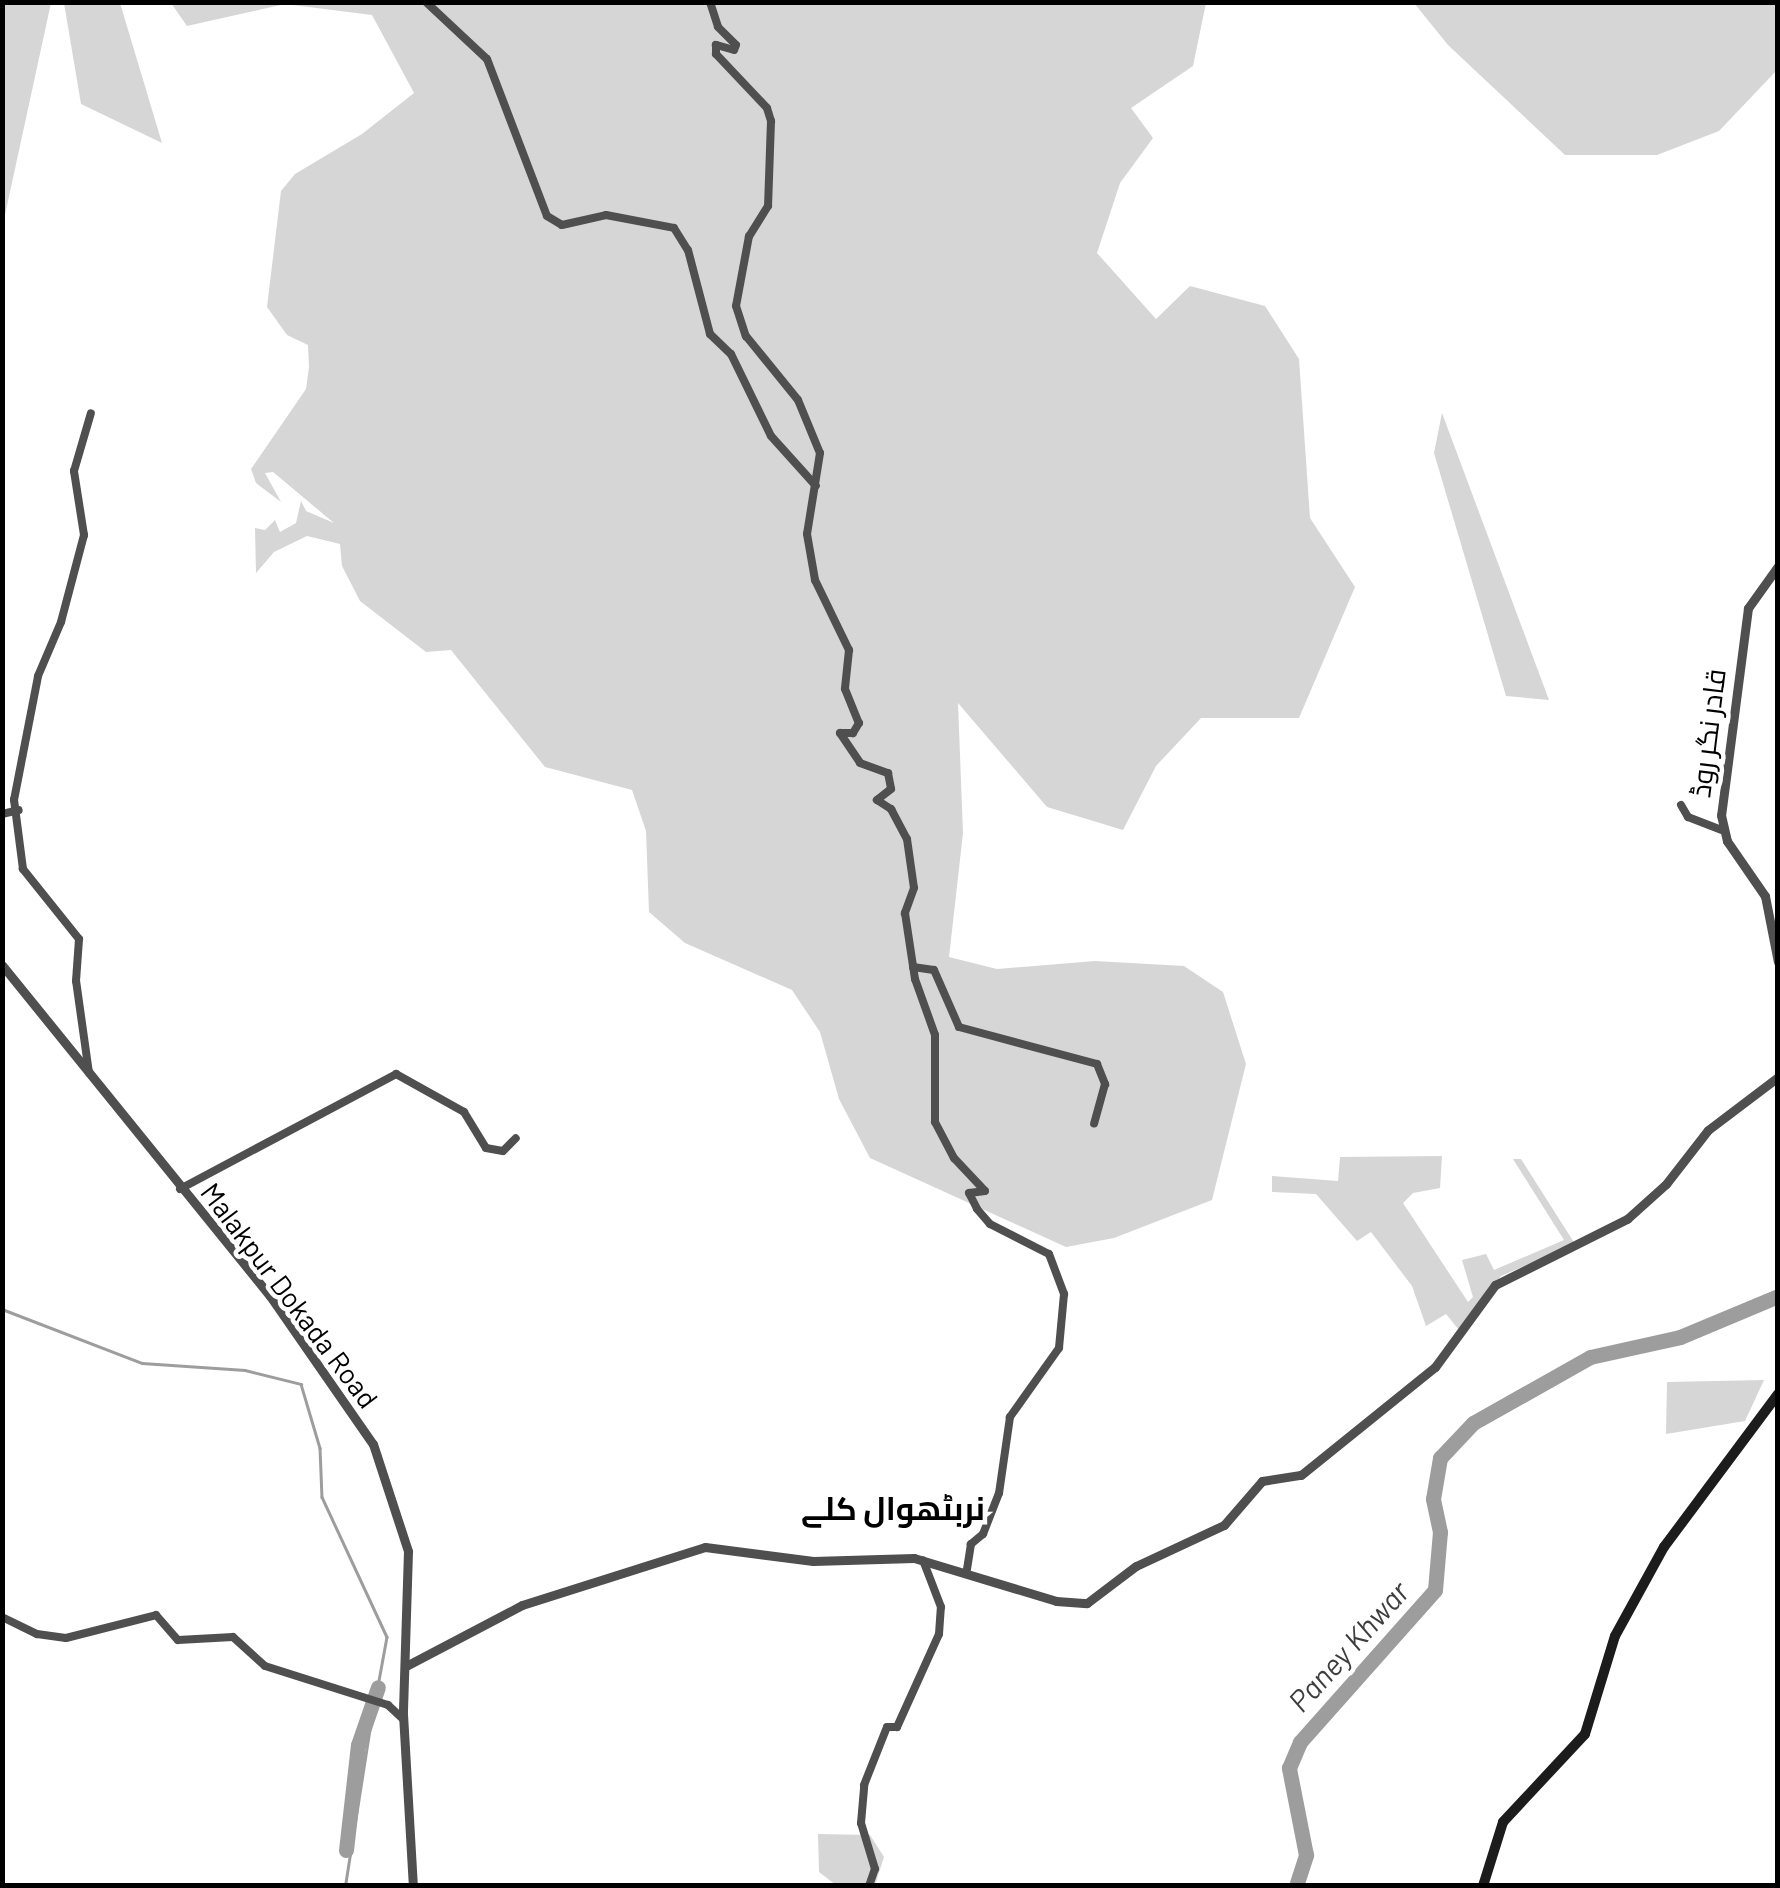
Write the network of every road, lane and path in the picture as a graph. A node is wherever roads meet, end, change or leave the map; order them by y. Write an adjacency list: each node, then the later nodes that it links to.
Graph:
1 (426, 2): 4 (street)
2 (710, 2): 4 (street)
3 (92, 413): 7 (street)
4 (816, 486): 12 (street)
5 (1778, 566): 9 (street, قادر نگر روڈ)
6 (1681, 805): 9 (street)
7 (19, 810): 8 (street); 13 (street)
8 (2, 814)
9 (1722, 830): 10 (street, قادر نگر روڈ)
10 (1778, 962)
11 (2, 965): 13 (street, Malakpur Dokada Road)
12 (913, 967): 15 (street); 20 (street)
13 (88, 1077): 17 (street, Malakpur Dokada Road)
14 (1778, 1077): 20 (street)
15 (1094, 1124)
16 (516, 1138): 17 (street)
17 (180, 1189): 22 (street, Malakpur Dokada Road)
18 (1778, 1394): 28 (main road)
19 (923, 1560): 20 (street); 22 (street); 27 (street)
20 (967, 1570)
21 (2, 1617): 24 (street)
22 (406, 1666): 23 (street, Malakpur Dokada Road)
23 (404, 1690): 24 (street); 25 (street, Malakpur Dokada Road)
24 (388, 1705): 25 (street)
25 (403, 1719): 26 (street, Malakpur Dokada Road)
26 (413, 1886)
27 (870, 1886)
28 (1482, 1886)

